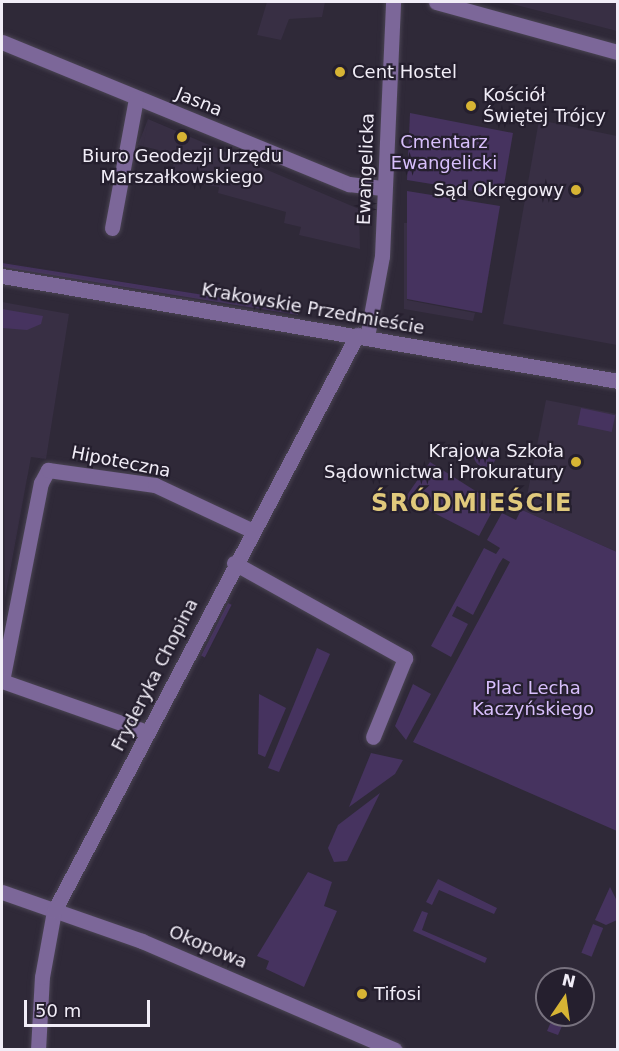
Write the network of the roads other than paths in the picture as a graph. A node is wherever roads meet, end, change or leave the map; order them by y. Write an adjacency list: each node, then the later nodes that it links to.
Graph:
1 (393, 2): 6 (street, Ewangelicka)
2 (436, 2): 4 (street)
3 (2, 42): 5 (street, Jasna)
4 (618, 52)
5 (136, 98): 6 (street, Jasna); 7 (street)
6 (384, 188): 9 (street, Ewangelicka)
7 (112, 228)
8 (2, 276): 9 (street, Krakowskie Przedmieście)
9 (362, 336): 10 (street, Krakowskie Przedmieście); 11 (street, Fryderyka Chopina)
10 (618, 381)
11 (251, 530): 12 (street, Fryderyka Chopina); 13 (street, Hipoteczna)
12 (234, 563): 14 (street, Fryderyka Chopina); 15 (street)
13 (2, 681): 14 (street)
14 (147, 732): 17 (street, Fryderyka Chopina)
15 (373, 737)
16 (2, 892): 17 (street, Okopowa)
17 (54, 911): 18 (street, Fryderyka Chopina); 19 (street, Okopowa)
18 (38, 1050)
19 (395, 1050)

